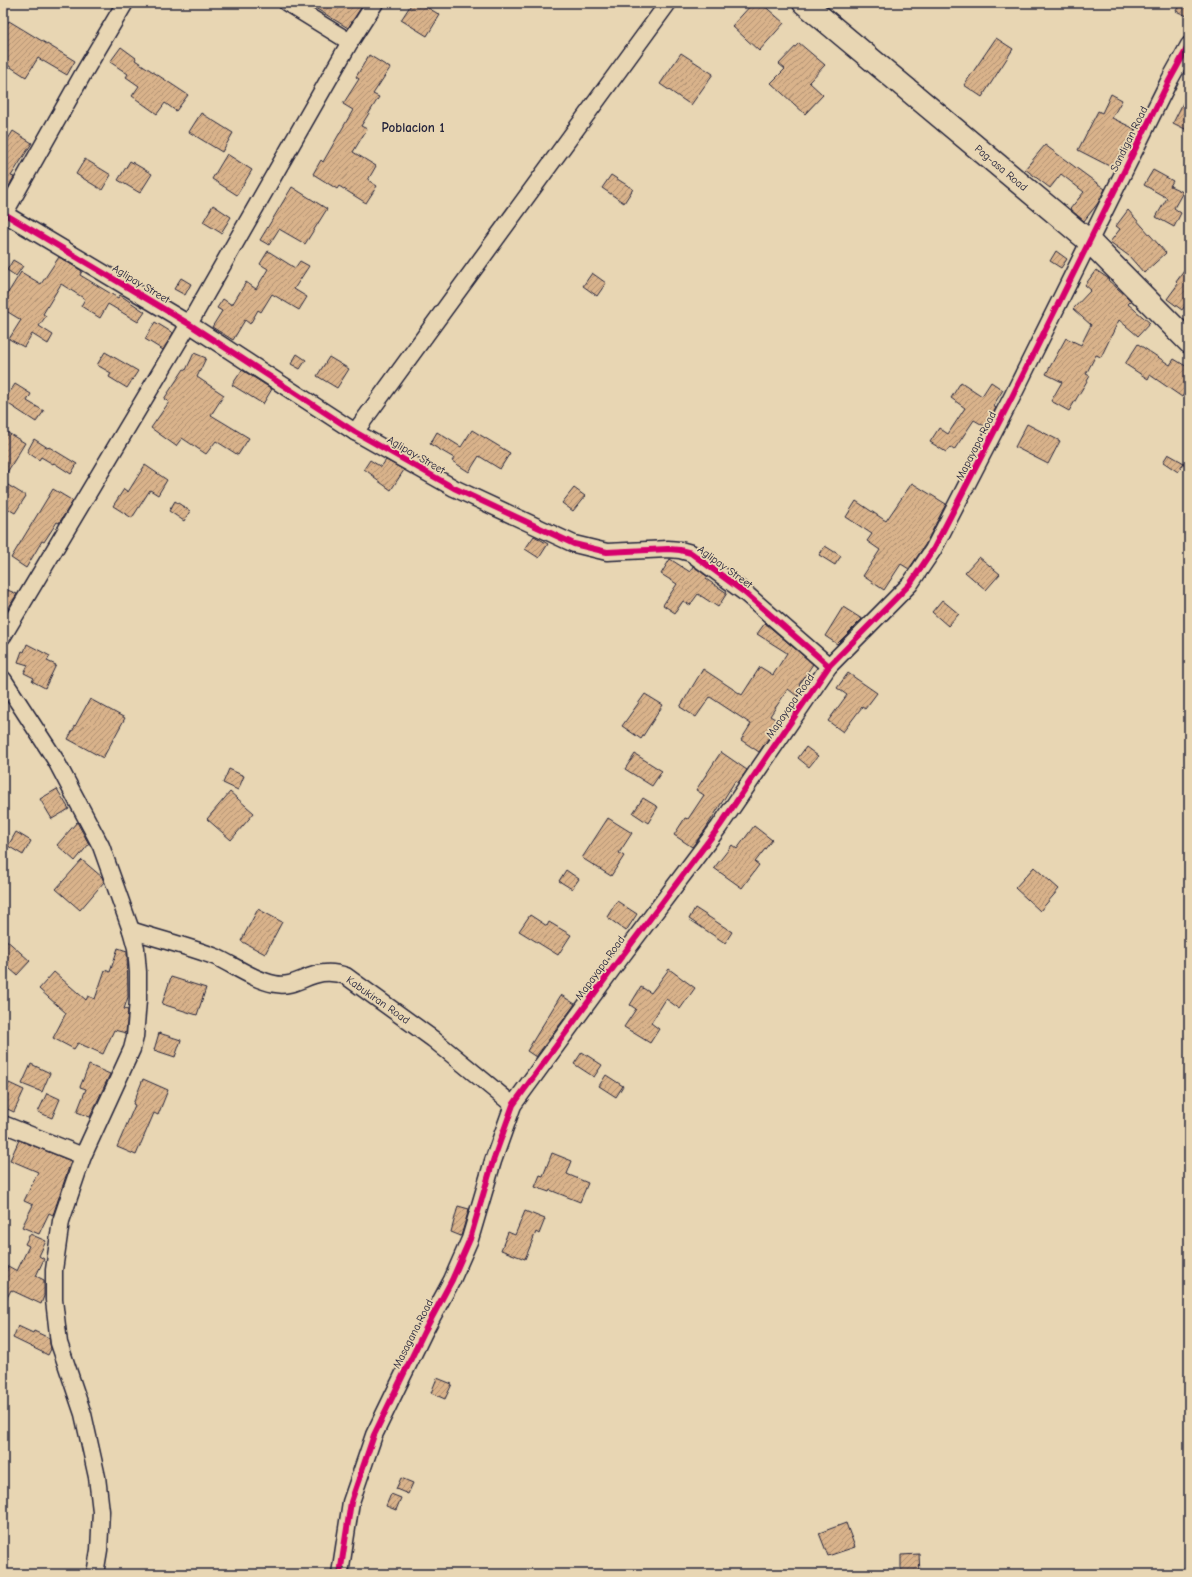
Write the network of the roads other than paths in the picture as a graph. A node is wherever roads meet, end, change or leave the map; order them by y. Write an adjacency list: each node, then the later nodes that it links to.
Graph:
1 (125, 3): 8 (street)
2 (286, 3): 6 (street)
3 (375, 3): 6 (street)
4 (668, 3): 12 (street)
5 (804, 3): 9 (main road, Pag-asa Road)
6 (350, 42): 10 (street)
7 (1189, 45): 9 (street, Sandigan Road)
8 (3, 214): 10 (street, Aglipay Street)
9 (1090, 242): 11 (main road, Pag-asa Road); 14 (street, Mapayapa Road)
10 (189, 324): 12 (street, Aglipay Street); 13 (street)
11 (1189, 342)
12 (355, 432): 14 (street, Aglipay Street)
13 (3, 636)
14 (829, 666): 17 (street, Mapayapa Road)
15 (3, 679): 16 (street)
16 (131, 930): 17 (street, Kabukiran Road); 19 (street)
17 (513, 1105): 21 (street, Masagana Road)
18 (3, 1124): 19 (street)
19 (83, 1156): 20 (street)
20 (95, 1574)
21 (340, 1574)

